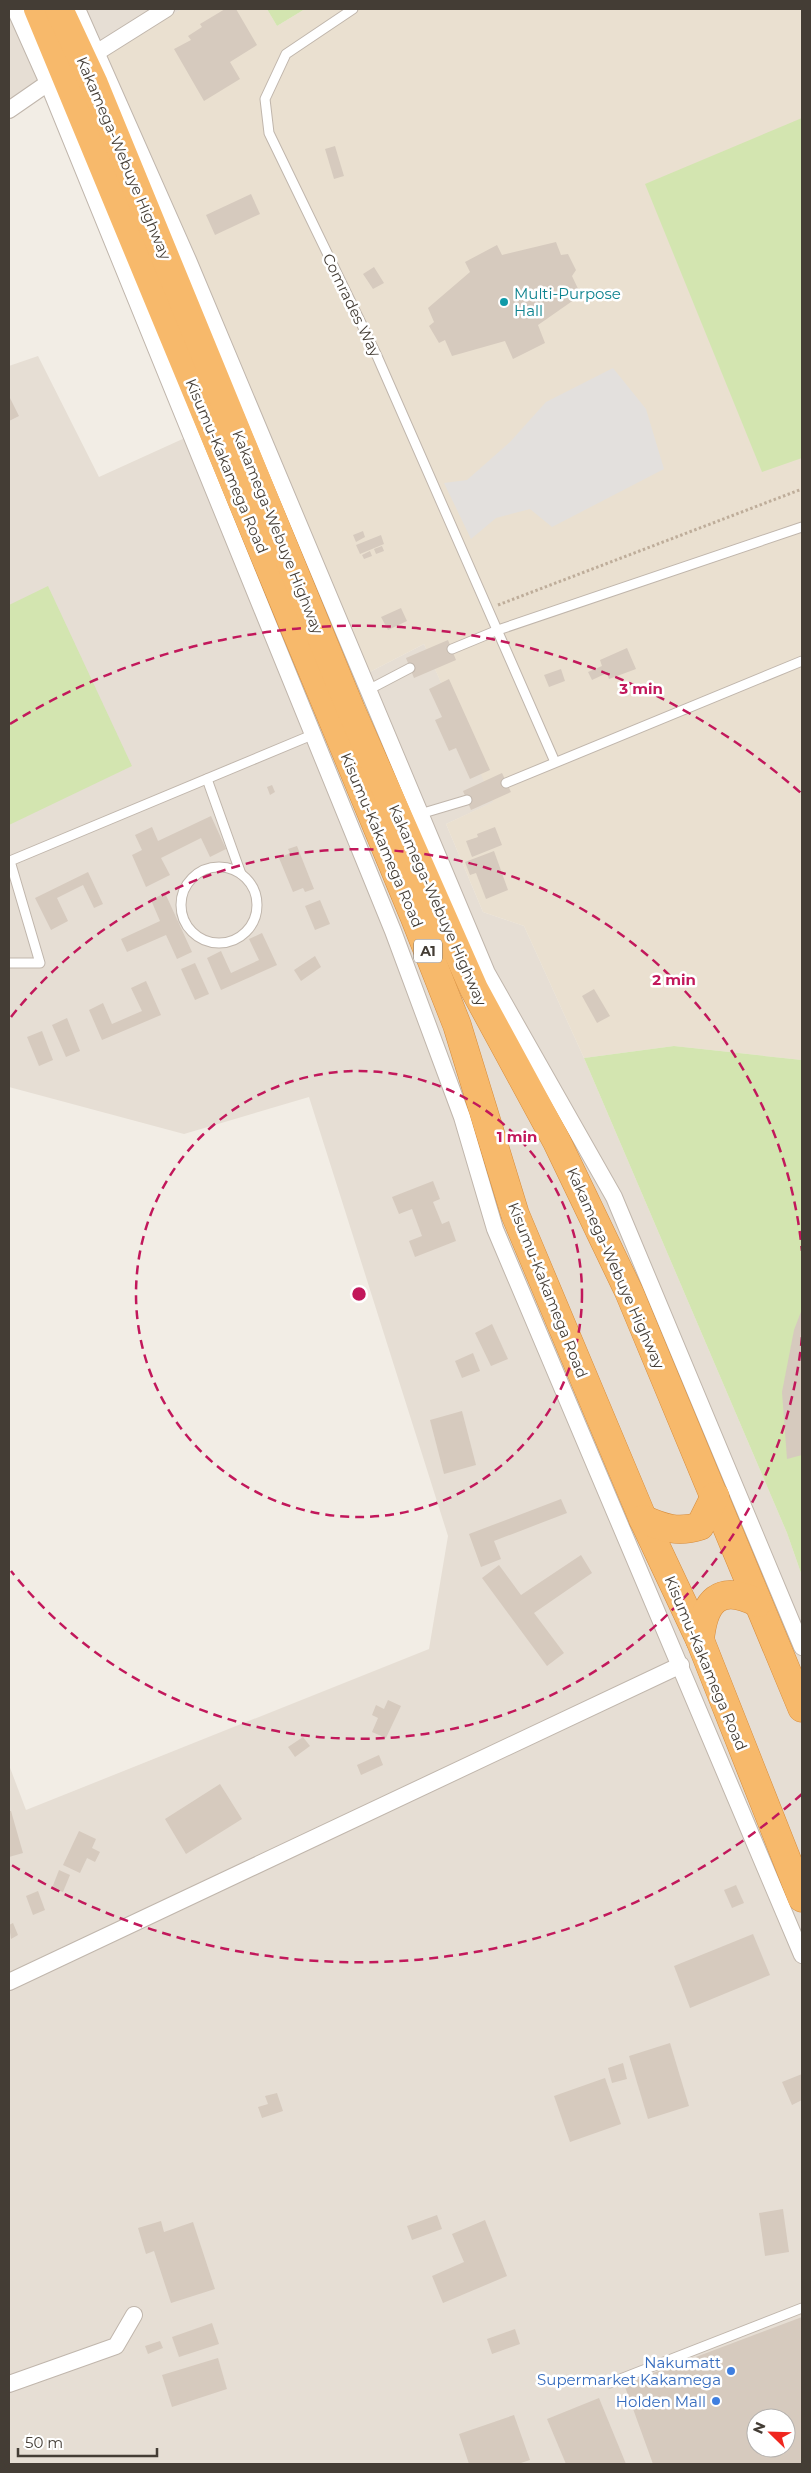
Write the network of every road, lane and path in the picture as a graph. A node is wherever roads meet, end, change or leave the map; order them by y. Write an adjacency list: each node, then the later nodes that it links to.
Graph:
1 (15, 9): 8 (street)
2 (38, 9): 27 (highway, Kisumu-Kakamega Road / A1)
3 (60, 9): 28 (highway, Kakamega-Webuye Highway / A1)
4 (77, 9): 7 (street)
5 (166, 9): 7 (street)
6 (353, 9): 12 (lane, Comrades Way)
7 (96, 53): 17 (street)
8 (48, 83): 9 (street); 18 (street)
9 (9, 110)
10 (802, 489): 12 (path)
11 (802, 527): 13 (lane)
12 (488, 609): 13 (lane, Comrades Way)
13 (498, 630): 14 (lane); 19 (lane, Comrades Way)
14 (452, 649)
15 (802, 661): 19 (lane)
16 (410, 668): 17 (lane)
17 (368, 690): 23 (street)
18 (312, 736): 20 (lane); 29 (street)
19 (555, 762): 21 (lane)
20 (206, 779): 24 (lane); 25 (lane)
21 (506, 782)
22 (467, 800): 23 (lane)
23 (420, 814): 26 (street)
24 (241, 874): 24 (lane)
25 (9, 963)
26 (581, 1139): 28 (street); 34 (street)
27 (502, 1172): 29 (street); 31 (highway, Kisumu-Kakamega Road / A1)
28 (577, 1181): 30 (highway, Kakamega-Webuye Highway / A1)
29 (490, 1213): 35 (street)
30 (715, 1496): 31 (highway); 32 (highway, Kakamega-Webuye Highway / A1)
31 (643, 1519): 33 (highway, Kisumu-Kakamega Road / A1)
32 (758, 1603): 33 (highway); 36 (highway, Kakamega-Webuye Highway / A1)
33 (700, 1640): 37 (highway, Kisumu-Kakamega Road / A1)
34 (802, 1648)
35 (681, 1665): 38 (street); 39 (street)
36 (802, 1708)
37 (802, 1898)
38 (802, 1955)
39 (9, 1982)
40 (802, 2308): 42 (lane)
41 (134, 2315): 43 (street)
42 (610, 2383)
43 (9, 2384)

